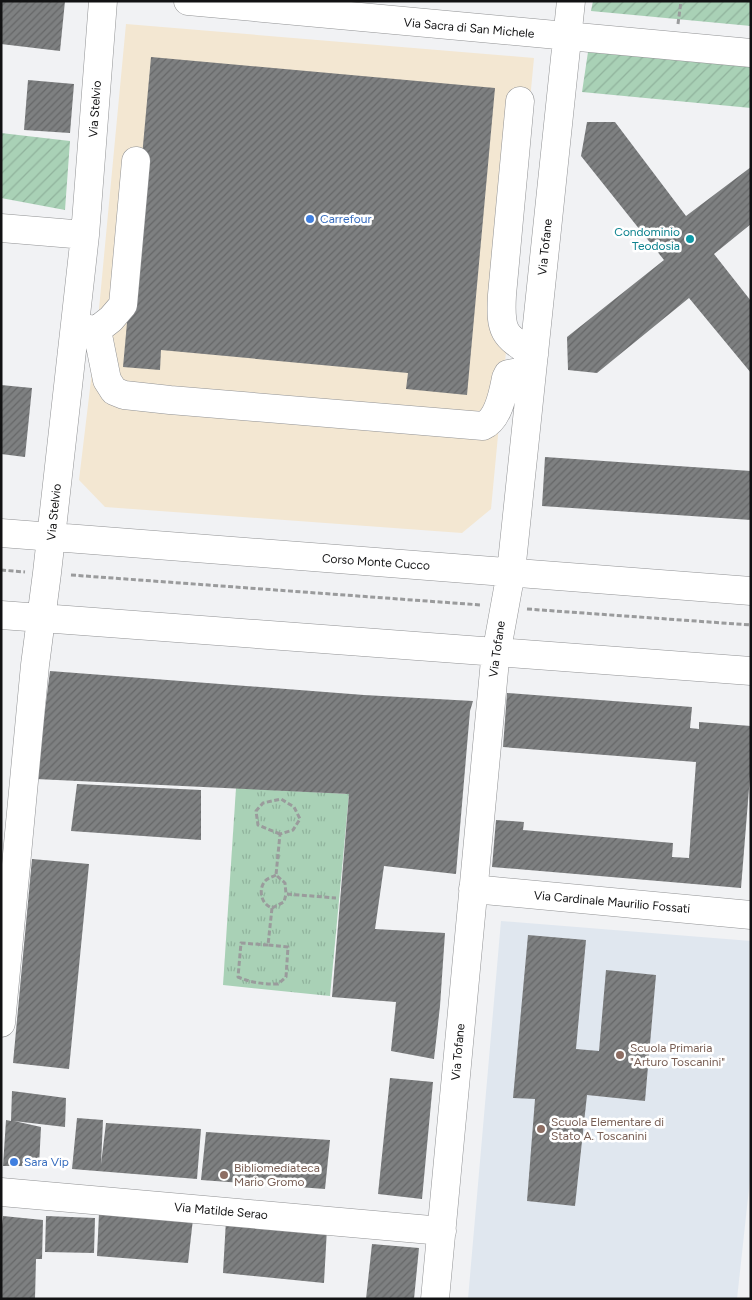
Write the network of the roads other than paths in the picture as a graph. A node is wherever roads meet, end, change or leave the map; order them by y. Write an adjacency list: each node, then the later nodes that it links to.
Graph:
1 (103, 1): 9 (street, Via Stelvio)
2 (188, 1): 4 (street, Via Sacra di San Michele)
3 (570, 1): 4 (street, Via Tofane)
4 (567, 37): 5 (street, Via Sacra di San Michele); 11 (street, Via Tofane)
5 (751, 53)
6 (520, 101): 11 (street)
7 (136, 161): 10 (street)
8 (1, 228): 9 (street)
9 (85, 235): 10 (street, Via Stelvio)
10 (86, 329): 11 (street); 13 (street, Via Stelvio)
11 (533, 362): 14 (street, Via Tofane)
12 (1, 533): 13 (street, Corso Monte Cucco)
13 (51, 536): 14 (street, Corso Monte Cucco); 17 (street, Via Stelvio)
14 (511, 572): 15 (street, Corso Monte Cucco); 18 (street, Via Tofane)
15 (751, 591)
16 (1, 615): 17 (street)
17 (40, 618): 18 (street); 22 (street, Via Stelvio)
18 (496, 652): 19 (street); 20 (street, Via Tofane)
19 (751, 671)
20 (473, 889): 21 (street, Via Cardinale Maurilio Fossati); 24 (street, Via Tofane)
21 (751, 915)
22 (1, 1023)
23 (1, 1192): 24 (street, Via Matilde Serao)
24 (442, 1231): 25 (street, Via Tofane)
25 (435, 1299)

